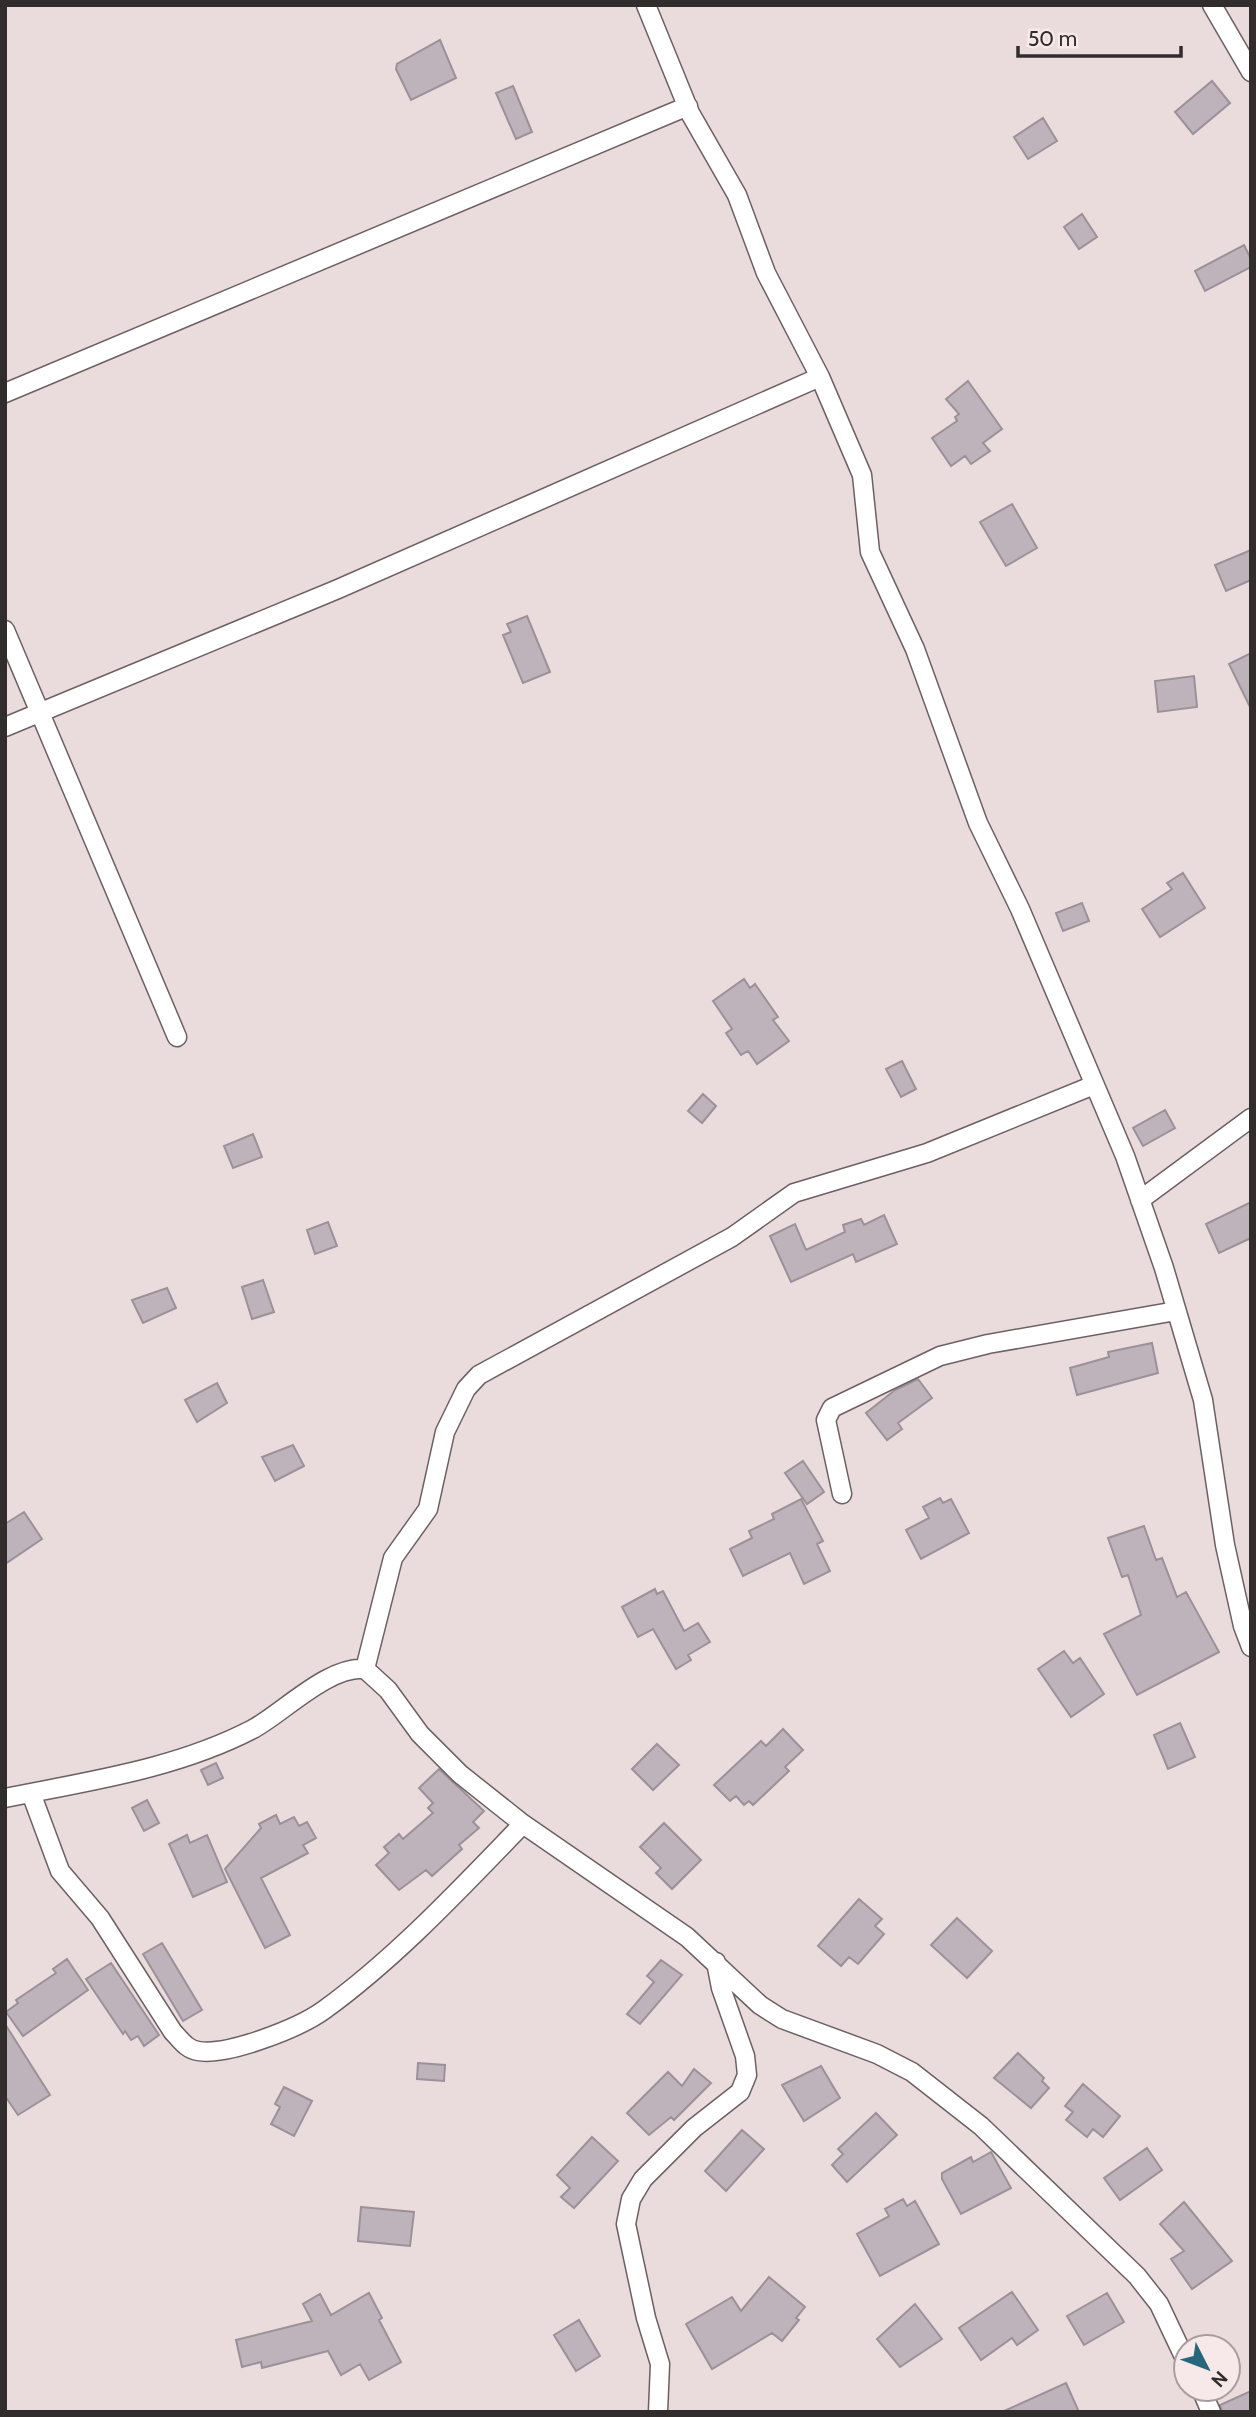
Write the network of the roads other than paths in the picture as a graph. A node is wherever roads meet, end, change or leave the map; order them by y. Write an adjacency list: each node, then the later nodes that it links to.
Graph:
1 (646, 5): 4 (street)
2 (1212, 5): 3 (street)
3 (1251, 72)
4 (688, 106): 5 (street); 6 (street)
5 (820, 377): 8 (street); 11 (street)
6 (5, 393)
7 (5, 630): 8 (street)
8 (42, 711): 9 (street); 10 (street)
9 (5, 727)
10 (177, 1037)
11 (1094, 1085): 13 (street); 17 (street)
12 (1251, 1118): 13 (street)
13 (1140, 1200): 14 (street)
14 (1176, 1311): 15 (street); 16 (street)
15 (842, 1494)
16 (1251, 1647)
17 (365, 1669): 18 (street); 20 (street)
18 (31, 1793): 19 (street); 20 (street)
19 (5, 1798)
20 (523, 1824): 21 (street)
21 (716, 1962): 22 (street); 23 (street)
22 (1173, 2333)
23 (658, 2412)

